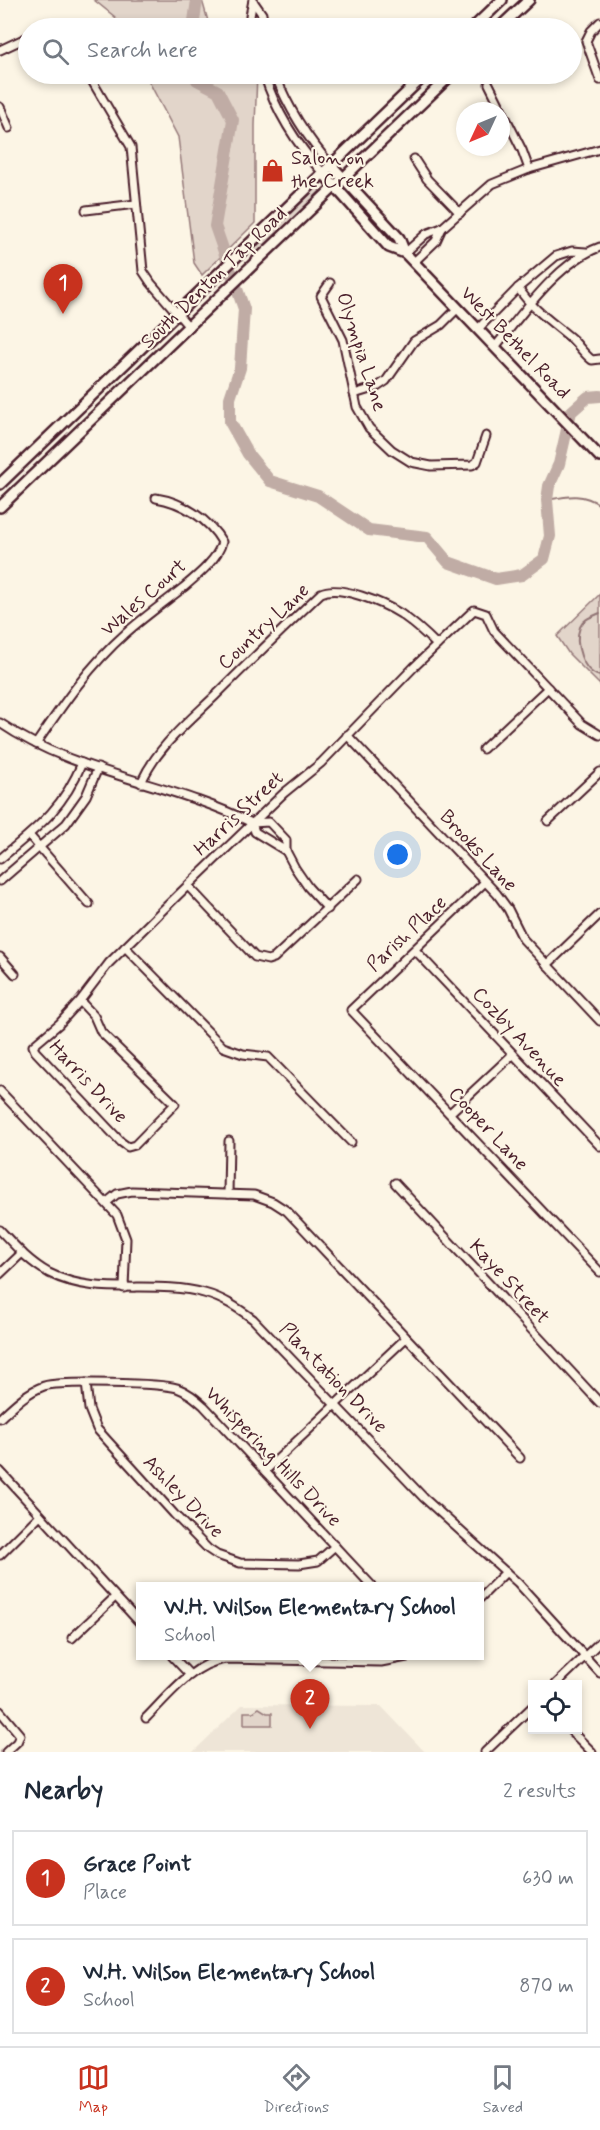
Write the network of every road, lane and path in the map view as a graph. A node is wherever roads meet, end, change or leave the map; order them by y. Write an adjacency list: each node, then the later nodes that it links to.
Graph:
1 (253, 0): 4 (street); 5 (street)
2 (502, 0): 6 (main road)
3 (529, 0): 7 (main road)
4 (250, 18)
5 (263, 18)
6 (483, 18)
7 (510, 18)
8 (600, 22): 11 (street)
9 (18, 42): 10 (street)
10 (0, 50)
11 (600, 80)
12 (94, 84): 27 (street)
13 (267, 84): 24 (street)
14 (280, 84): 22 (street)
15 (416, 84): 22 (main road, South Denton Tap Road)
16 (442, 84): 25 (main road, South Denton Tap Road)
17 (489, 84): 23 (street)
18 (0, 107): 19 (street)
19 (9, 128)
20 (600, 149): 23 (street)
21 (414, 159): 29 (street)
22 (331, 165): 24 (main road, South Denton Tap Road); 25 (main road, West Bethel Road)
23 (529, 169): 29 (street)
24 (323, 173): 26 (main road, West Bethel Road); 39 (main road, South Denton Tap Road)
25 (344, 179): 26 (main road, South Denton Tap Road); 33 (main road, West Bethel Road)
26 (335, 187): 33 (main road, West Bethel Road); 40 (main road, South Denton Tap Road)
27 (136, 204): 28 (street); 39 (street)
28 (86, 210)
29 (460, 213): 30 (street)
30 (442, 228): 33 (street); 34 (street)
31 (600, 247): 32 (street)
32 (586, 252): 36 (street); 37 (street)
33 (405, 253): 34 (main road, West Bethel Road)
34 (414, 262): 38 (main road, West Bethel Road)
35 (330, 283): 44 (street, Olympia Lane)
36 (518, 288): 37 (street); 41 (street)
37 (530, 305): 42 (street); 43 (street)
38 (458, 308): 41 (main road, West Bethel Road); 44 (street)
39 (177, 315): 40 (street); 45 (main road, South Denton Tap Road)
40 (189, 327): 46 (main road, South Denton Tap Road)
41 (478, 329): 42 (main road, West Bethel Road)
42 (495, 347): 48 (main road, West Bethel Road)
43 (600, 359)
44 (354, 394): 47 (street, Olympia Lane)
45 (70, 418): 46 (main road); 49 (main road, South Denton Tap Road)
46 (81, 429): 50 (main road, South Denton Tap Road)
47 (486, 436)
48 (600, 457)
49 (4, 481): 50 (main road)
50 (18, 489): 52 (main road, South Denton Tap Road)
51 (156, 498): 58 (street, Wales Court)
52 (0, 507)
53 (437, 645): 54 (street, Harris Street); 56 (street, Harris Street); 63 (street, Country Lane)
54 (548, 688): 57 (street); 59 (street)
55 (0, 723): 58 (street)
56 (347, 735): 65 (street, Harris Street); 72 (street, Brooks Lane)
57 (600, 735)
58 (36, 744): 60 (street)
59 (483, 749)
60 (82, 763): 61 (street); 66 (street)
61 (98, 768): 63 (street); 67 (street)
62 (600, 772): 64 (street)
63 (141, 783): 65 (street)
64 (548, 821)
65 (252, 823): 68 (street); 68 (street); 73 (street, Harris Street)
66 (29, 835): 67 (street); 69 (street)
67 (39, 847): 71 (street); 74 (street)
68 (286, 851): 75 (street)
69 (0, 859)
70 (358, 879): 75 (street)
71 (0, 880)
72 (485, 882): 78 (street, Parish Place); 80 (street, Brooks Lane)
73 (188, 886): 75 (street); 77 (street, Harris Street)
74 (89, 904)
75 (328, 909)
76 (600, 914): 80 (street)
77 (125, 947): 82 (street, Harris Street); 90 (street)
78 (414, 950): 83 (street, Parish Place); 86 (street, Cozby Avenue)
79 (0, 957): 81 (street)
80 (547, 965): 84 (street, Brooks Lane)
81 (15, 974)
82 (80, 1001): 85 (street, Harris Street); 85 (street, Harris Drive)
83 (351, 1010): 88 (street, Cooper Lane)
84 (600, 1021)
85 (33, 1046)
86 (513, 1054): 88 (street); 91 (street, Cozby Avenue)
87 (0, 1090): 94 (street)
88 (450, 1113): 97 (street, Cooper Lane)
89 (229, 1141): 93 (street)
90 (351, 1142)
91 (600, 1146)
92 (395, 1183): 102 (street, Kaye Street)
93 (228, 1194): 94 (street); 100 (street)
94 (107, 1202): 99 (street)
95 (0, 1230): 96 (street, Plantation Drive)
96 (22, 1253): 98 (street); 99 (street, Plantation Drive)
97 (600, 1272)
98 (0, 1274)
99 (124, 1288): 103 (street, Plantation Drive)
100 (406, 1338): 103 (street); 105 (street)
101 (86, 1383): 104 (street, Whispering Hills Drive); 107 (street, Whispering Hills Drive); 109 (street, Ashley Drive)
102 (600, 1403)
103 (335, 1404): 107 (street); 111 (street, Plantation Drive)
104 (0, 1418)
105 (520, 1458)
106 (0, 1471): 108 (street)
107 (265, 1471): 109 (street, Whispering Hills Drive)
108 (40, 1515): 110 (street); 114 (street)
109 (335, 1546): 112 (street, Whispering Hills Drive)
110 (0, 1555)
111 (506, 1572): 113 (street); 118 (street, Plantation Drive)
112 (367, 1582)
113 (484, 1595)
114 (115, 1597): 115 (street); 116 (street)
115 (136, 1618)
116 (72, 1638)
117 (600, 1642): 118 (street)
118 (585, 1657): 123 (street, Plantation Drive); 125 (street)
119 (176, 1660): 124 (street)
120 (222, 1660): 124 (street)
121 (277, 1660): 122 (street)
122 (391, 1660)
123 (600, 1673)
124 (190, 1675): 128 (street)
125 (560, 1680)
126 (0, 1711): 130 (street)
127 (528, 1711): 131 (street)
128 (147, 1718)
129 (574, 1734): 132 (street)
130 (6, 1752)
131 (485, 1752)
132 (592, 1752)

